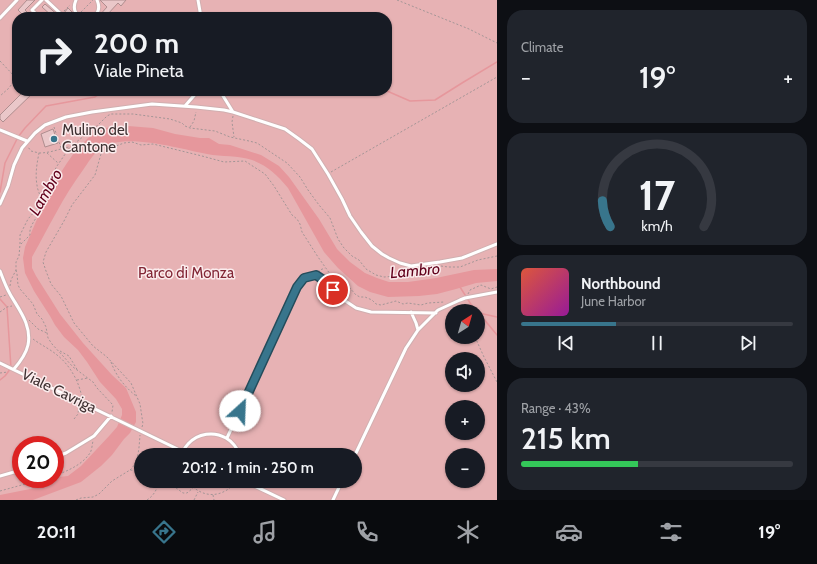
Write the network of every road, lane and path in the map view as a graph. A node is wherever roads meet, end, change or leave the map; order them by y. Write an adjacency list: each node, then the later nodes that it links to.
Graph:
1 (17, 0): 17 (lane)
2 (42, 0): 10 (lane)
3 (46, 0): 11 (lane)
4 (76, 0): 13 (lane)
5 (93, 0): 14 (path)
6 (96, 0): 15 (lane)
7 (198, 0): 16 (lane)
8 (397, 0): 18 (path)
9 (71, 5): 12 (path)
10 (34, 12)
11 (58, 12)
12 (62, 12)
13 (76, 12)
14 (82, 12)
15 (97, 12)
16 (200, 12)
17 (0, 18)
18 (497, 43)
19 (0, 61): 20 (path)
20 (12, 74)
21 (497, 77): 40 (path)
22 (12, 84): 23 (path)
23 (0, 96)
24 (194, 96): 26 (lane)
25 (223, 96): 28 (lane)
26 (186, 106): 27 (lane); 29 (lane)
27 (196, 107): 28 (lane); 30 (path)
28 (233, 112): 32 (path); 40 (lane)
29 (53, 122): 33 (lane); 35 (path)
30 (190, 128): 32 (path); 34 (path)
31 (0, 130): 33 (lane)
32 (234, 138): 45 (path)
33 (28, 141): 42 (lane)
34 (70, 147): 35 (path); 39 (path)
35 (61, 148): 38 (path)
36 (29, 149): 37 (path)
37 (39, 153): 38 (path); 41 (path)
38 (47, 153): 39 (path)
39 (58, 164): 41 (path)
40 (328, 174): 44 (lane)
41 (40, 197): 43 (path); 43 (path)
42 (0, 204)
43 (20, 244): 47 (path)
44 (497, 244)
45 (497, 256)
46 (326, 268): 49 (path); 56 (path); 68 (path)
47 (16, 270): 53 (path); 64 (path)
48 (0, 271): 53 (lane)
49 (316, 275): 60 (lane); 81 (lane)
50 (497, 287): 51 (path)
51 (470, 290)
52 (497, 292): 55 (lane)
53 (10, 293): 54 (path); 58 (lane)
54 (0, 297)
55 (460, 300): 57 (path); 61 (lane)
56 (448, 302)
57 (462, 304)
58 (16, 305): 59 (path); 65 (lane)
59 (0, 312)
60 (411, 312): 61 (lane); 63 (lane)
61 (436, 312): 63 (lane)
62 (29, 319): 64 (path)
63 (418, 330): 85 (lane)
64 (47, 333): 67 (path)
65 (29, 336): 70 (lane); 73 (path)
66 (478, 344): 74 (path)
67 (58, 349): 71 (path); 71 (path)
68 (111, 361): 75 (path); 75 (path)
69 (0, 363): 70 (lane, Viale Cavriga)
70 (14, 370): 76 (lane, Viale Cavriga)
71 (79, 372): 72 (path)
72 (88, 378): 73 (path); 77 (path)
73 (77, 380): 76 (path)
74 (497, 382)
75 (137, 396): 79 (path)
76 (81, 402): 77 (lane, Viale Cavriga); 78 (path)
77 (111, 416): 79 (lane, Viale Cavriga); 80 (lane)
78 (74, 419)
79 (140, 431): 82 (lane); 87 (path)
80 (94, 436): 86 (lane); 90 (path)
81 (227, 438): 83 (lane); 84 (lane)
82 (175, 448)
83 (186, 448)
84 (237, 448)
85 (358, 448)
86 (64, 453)
87 (130, 470): 88 (path); 102 (path)
88 (134, 470)
89 (12, 473): 91 (lane)
90 (64, 473)
91 (0, 476)
92 (12, 487): 99 (path)
93 (157, 488): 103 (path)
94 (176, 488): 95 (path)
95 (193, 488): 100 (path)
96 (230, 488): 101 (path)
97 (259, 488): 106 (lane)
98 (339, 488): 107 (lane)
99 (0, 490)
100 (198, 491): 101 (path); 104 (path)
101 (213, 495): 105 (path)
102 (76, 500)
103 (148, 500)
104 (194, 500)
105 (214, 500)
106 (284, 500)
107 (333, 500)

